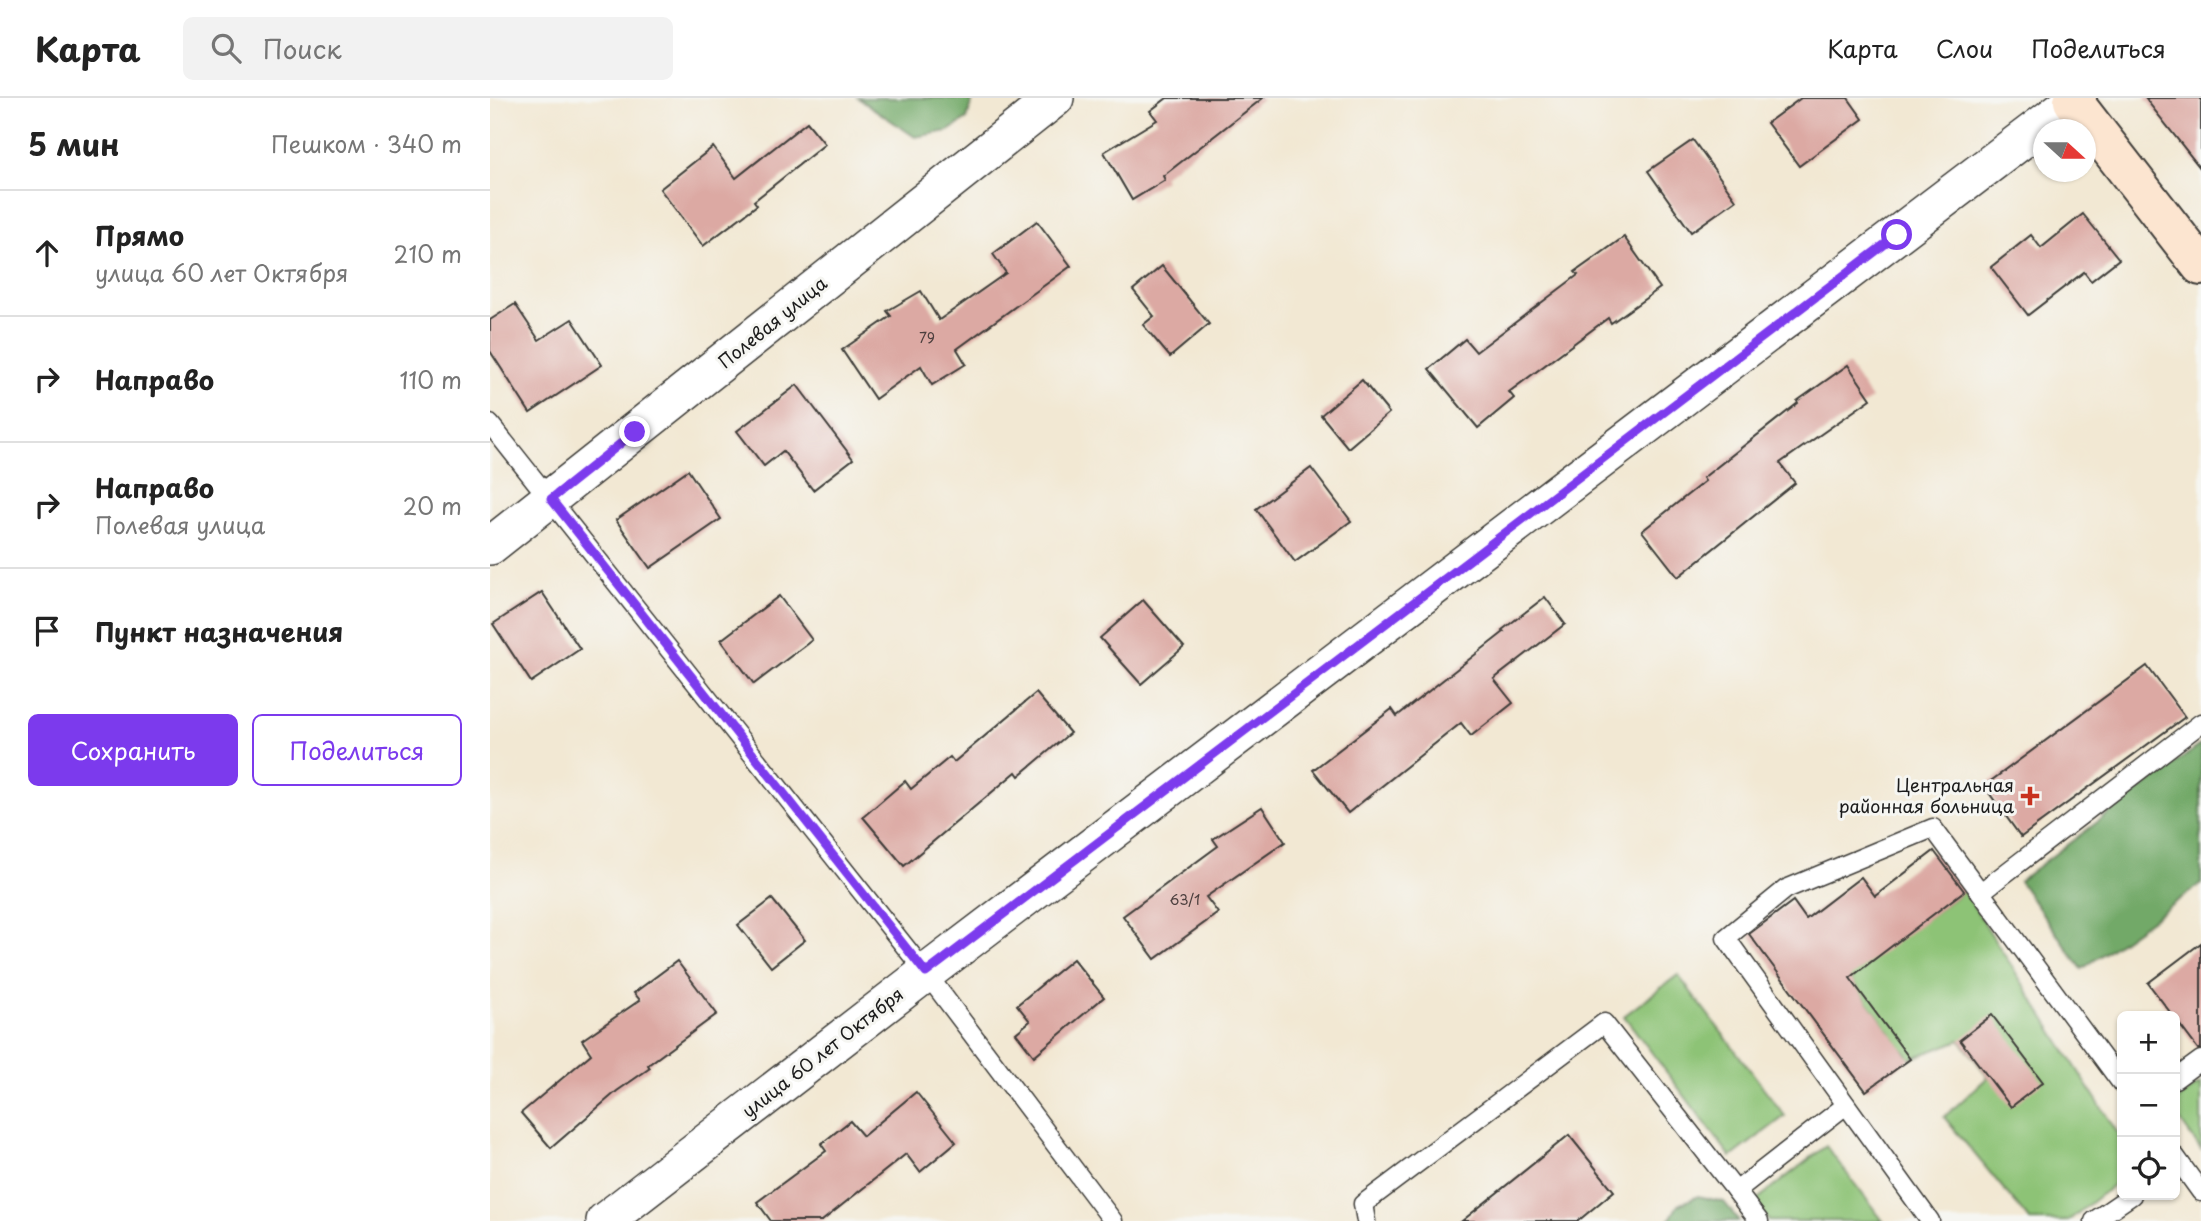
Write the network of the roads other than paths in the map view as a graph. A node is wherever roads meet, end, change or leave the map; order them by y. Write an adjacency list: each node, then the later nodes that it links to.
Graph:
1 (1055, 98): 5 (street, Полевая улица)
2 (2074, 99): 3 (street); 9 (street, улица 60 лет Октября)
3 (2201, 266)
4 (490, 424): 5 (lane)
5 (551, 499): 6 (street, Полевая улица); 9 (lane)
6 (490, 546)
7 (2201, 723): 8 (lane)
8 (1981, 892): 12 (lane); 13 (lane)
9 (926, 973): 18 (street, улица 60 лет Октября); 19 (lane)
10 (2201, 1060): 11 (lane)
11 (2180, 1075)
12 (2117, 1077)
13 (1846, 1105): 15 (lane); 22 (lane)
14 (2180, 1165): 16 (lane)
15 (1736, 1191): 20 (lane); 21 (lane)
16 (2201, 1192)
17 (2125, 1200): 23 (lane)
18 (605, 1221)
19 (1113, 1221)
20 (1366, 1221)
21 (1759, 1221)
22 (1930, 1221)
23 (2094, 1221)

